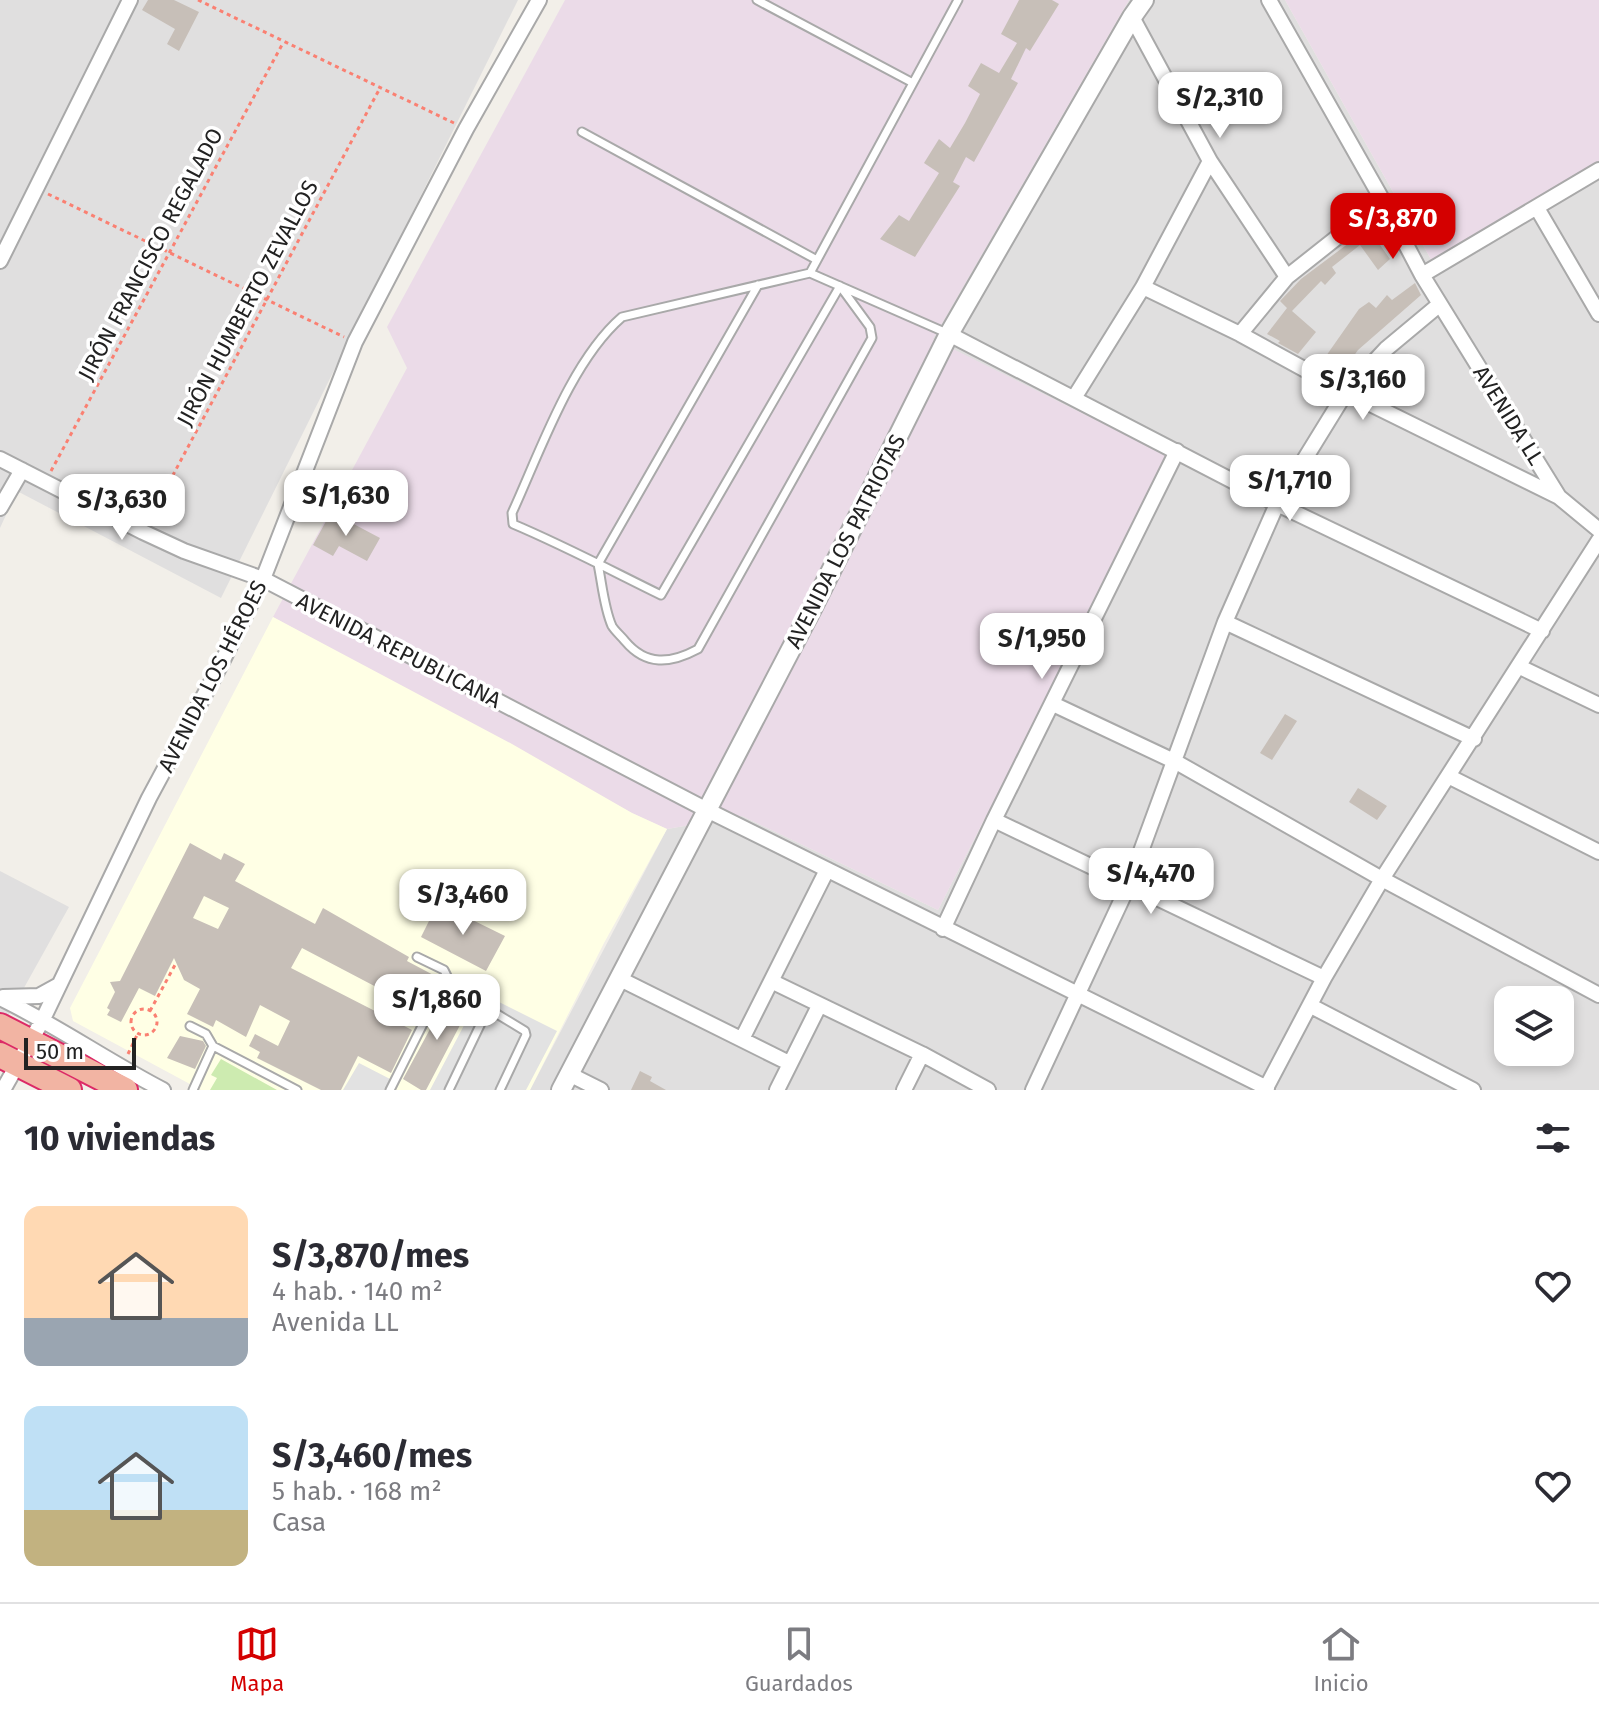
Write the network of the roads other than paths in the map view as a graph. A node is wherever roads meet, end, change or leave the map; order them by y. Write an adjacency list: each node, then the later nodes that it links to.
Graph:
1 (130, 0): 15 (street)
2 (539, 0): 37 (street, AVENIDA LOS HÉROES)
3 (757, 0): 8 (lane)
4 (958, 0): 8 (lane)
5 (1144, 0): 7 (street, AVENIDA LOS PATRIOTAS)
6 (1269, 0): 12 (street, AVENIDA LL)
7 (1132, 17): 10 (street); 24 (street, AVENIDA LOS PATRIOTAS)
8 (913, 83): 14 (lane)
9 (582, 132): 14 (lane)
10 (1210, 161): 18 (street); 21 (street)
11 (1599, 170): 13 (street)
12 (1383, 201): 17 (street, AVENIDA LL); 18 (street)
13 (1537, 208): 17 (street); 23 (street)
14 (817, 260): 16 (lane)
15 (0, 261)
16 (810, 273): 19 (lane); 20 (lane)
17 (1422, 275): 22 (street, AVENIDA LL)
18 (1287, 277): 25 (street)
19 (758, 285): 36 (lane); 36 (lane)
20 (840, 286): 24 (lane); 36 (lane); 36 (lane)
21 (1143, 287): 25 (street); 27 (street)
22 (1440, 304): 26 (street); 31 (street, AVENIDA LL)
23 (1599, 314)
24 (949, 334): 27 (street); 46 (street, AVENIDA LOS PATRIOTAS)
25 (1240, 334): 26 (street)
26 (1346, 392): 31 (street); 32 (street)
27 (1074, 398): 28 (street)
28 (1177, 451): 32 (street); 41 (street)
29 (0, 459): 30 (street, AVENIDA REPUBLICANA)
30 (22, 470): 33 (street); 37 (street, AVENIDA REPUBLICANA)
31 (1559, 497): 34 (street)
32 (1277, 504): 38 (street); 39 (street)
33 (0, 508)
34 (1599, 530)
35 (1599, 540): 39 (street)
36 (598, 564)
37 (263, 579): 46 (street, AVENIDA REPUBLICANA); 57 (street, AVENIDA LOS HÉROES)
38 (1225, 622): 43 (street); 44 (street)
39 (1542, 631): 40 (street)
40 (1520, 667): 42 (street); 43 (street)
41 (1053, 704): 44 (street); 47 (street)
42 (1599, 705)
43 (1474, 739): 45 (street)
44 (1176, 762): 50 (street); 51 (street)
45 (1450, 777): 48 (street); 50 (street)
46 (707, 810): 49 (street, AVENIDA REPUBLICANA); 54 (street, AVENIDA LOS PATRIOTAS)
47 (994, 820): 51 (street); 52 (street)
48 (1599, 852)
49 (827, 870): 52 (street, AVENIDA REPUBLICANA); 56 (street)
50 (1382, 879): 55 (street); 59 (street)
51 (1129, 884): 55 (street); 58 (street)
52 (943, 929): 58 (street, AVENIDA REPUBLICANA)
53 (417, 957): 80 (lane)
54 (618, 978): 66 (street); 73 (street, AVENIDA LOS PATRIOTAS)
55 (1324, 978): 62 (street)
56 (773, 982): 61 (street); 66 (street)
57 (59, 985): 60 (street); 63 (street, AVENIDA LOS HÉROES)
58 (1078, 994): 74 (street, AVENIDA REPUBLICANA); 87 (street)
59 (1599, 995)
60 (0, 998): 63 (street)
61 (819, 1006): 69 (street); 71 (street)
62 (1311, 1006): 74 (street); 88 (street)
63 (43, 1019): 67 (street, AVENIDA LOS HÉROES); 72 (street)
64 (0, 1026): 67 (highway)
65 (190, 1026): 68 (lane)
66 (742, 1039): 71 (street)
67 (30, 1042): 70 (street, AVENIDA LOS HÉROES); 72 (highway)
68 (213, 1046): 78 (lane); 79 (lane)
69 (922, 1054): 85 (street); 86 (street)
70 (9, 1059): 75 (street, AVENIDA LOS HÉROES); 76 (highway)
71 (789, 1063): 84 (street)
72 (123, 1079): 77 (street)
73 (565, 1082): 83 (street)
74 (1266, 1089)
75 (3, 1090)
76 (69, 1090)
77 (163, 1090)
78 (193, 1090)
79 (297, 1090)
80 (390, 1090)
81 (449, 1090): 82 (lane)
82 (500, 1090)
83 (601, 1090)
84 (777, 1090)
85 (904, 1090)
86 (988, 1090)
87 (1033, 1090)
88 (1473, 1090)

